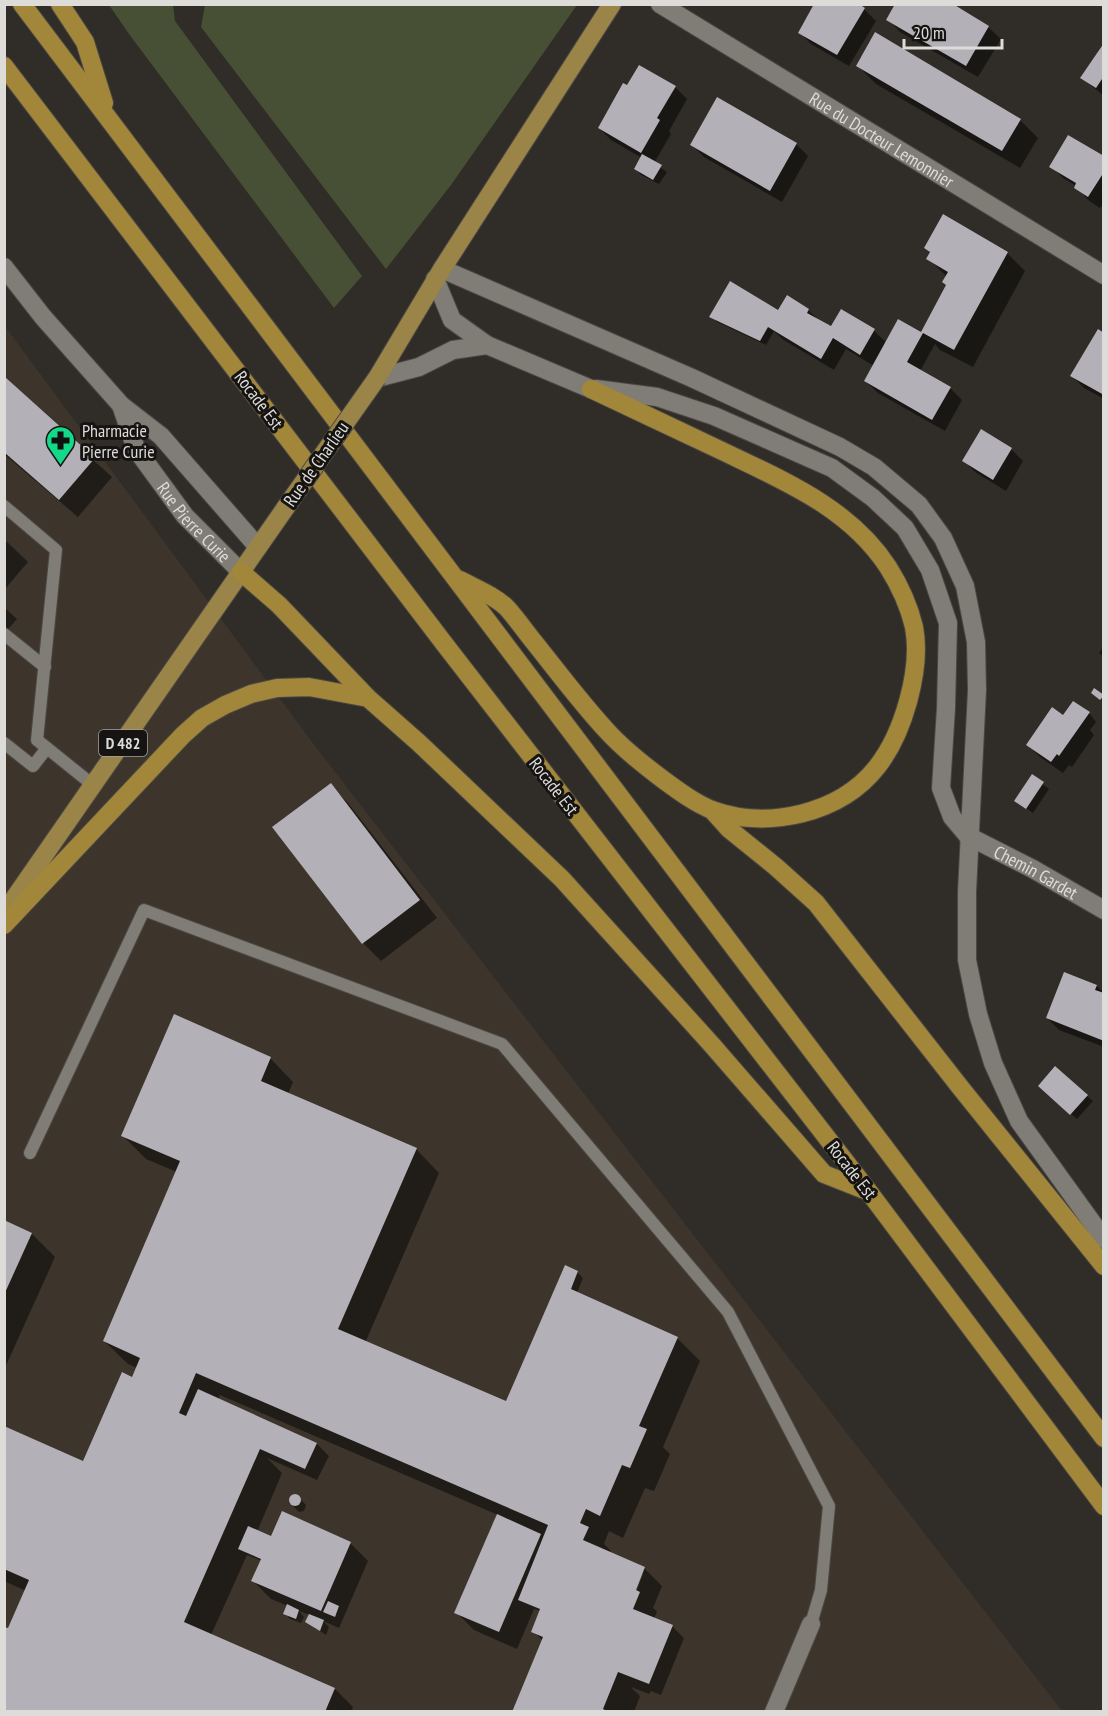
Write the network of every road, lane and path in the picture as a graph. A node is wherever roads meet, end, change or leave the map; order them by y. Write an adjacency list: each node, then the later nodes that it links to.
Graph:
1 (22, 4): 6 (highway)
2 (60, 4): 6 (highway)
3 (612, 4): 8 (main road, Rue de Charlieu)
4 (660, 4): 9 (street, Rue du Docteur Lemonnier)
5 (4, 66): 30 (highway, Rocade Est)
6 (108, 116): 17 (highway)
7 (4, 267): 13 (street, Rue Pierre Curie)
8 (439, 274): 10 (street); 11 (main road, Rue de Charlieu); 25 (street)
9 (1104, 275)
10 (487, 345): 11 (street); 12 (street)
11 (377, 378): 15 (main road, Rue de Charlieu / D 482, bridge)
12 (591, 389): 24 (highway); 25 (street)
13 (121, 405): 15 (street, Rue Pierre Curie); 16 (street, Rue Pierre Curie)
14 (4, 506): 19 (lane)
15 (258, 547): 16 (main road, Rue de Charlieu / D 482)
16 (241, 572): 20 (highway); 23 (main road, Rue de Charlieu / D 482)
17 (453, 576): 24 (highway); 33 (highway)
18 (4, 634): 19 (lane)
19 (45, 667): 22 (lane)
20 (368, 698): 28 (highway); 30 (highway)
21 (4, 743): 22 (lane)
22 (47, 748): 23 (lane)
23 (93, 785): 26 (main road, Rue de Charlieu / D 482)
24 (712, 810): 32 (highway)
25 (968, 836): 27 (street, Chemin Gardet); 31 (street)
26 (7, 903)
27 (1104, 910)
28 (4, 925)
29 (30, 1153): 35 (lane)
30 (869, 1192): 34 (highway, Rocade Est)
31 (1104, 1239)
32 (1104, 1266)
33 (1104, 1438)
34 (1104, 1506)
35 (811, 1624): 36 (street)
36 (774, 1712)

